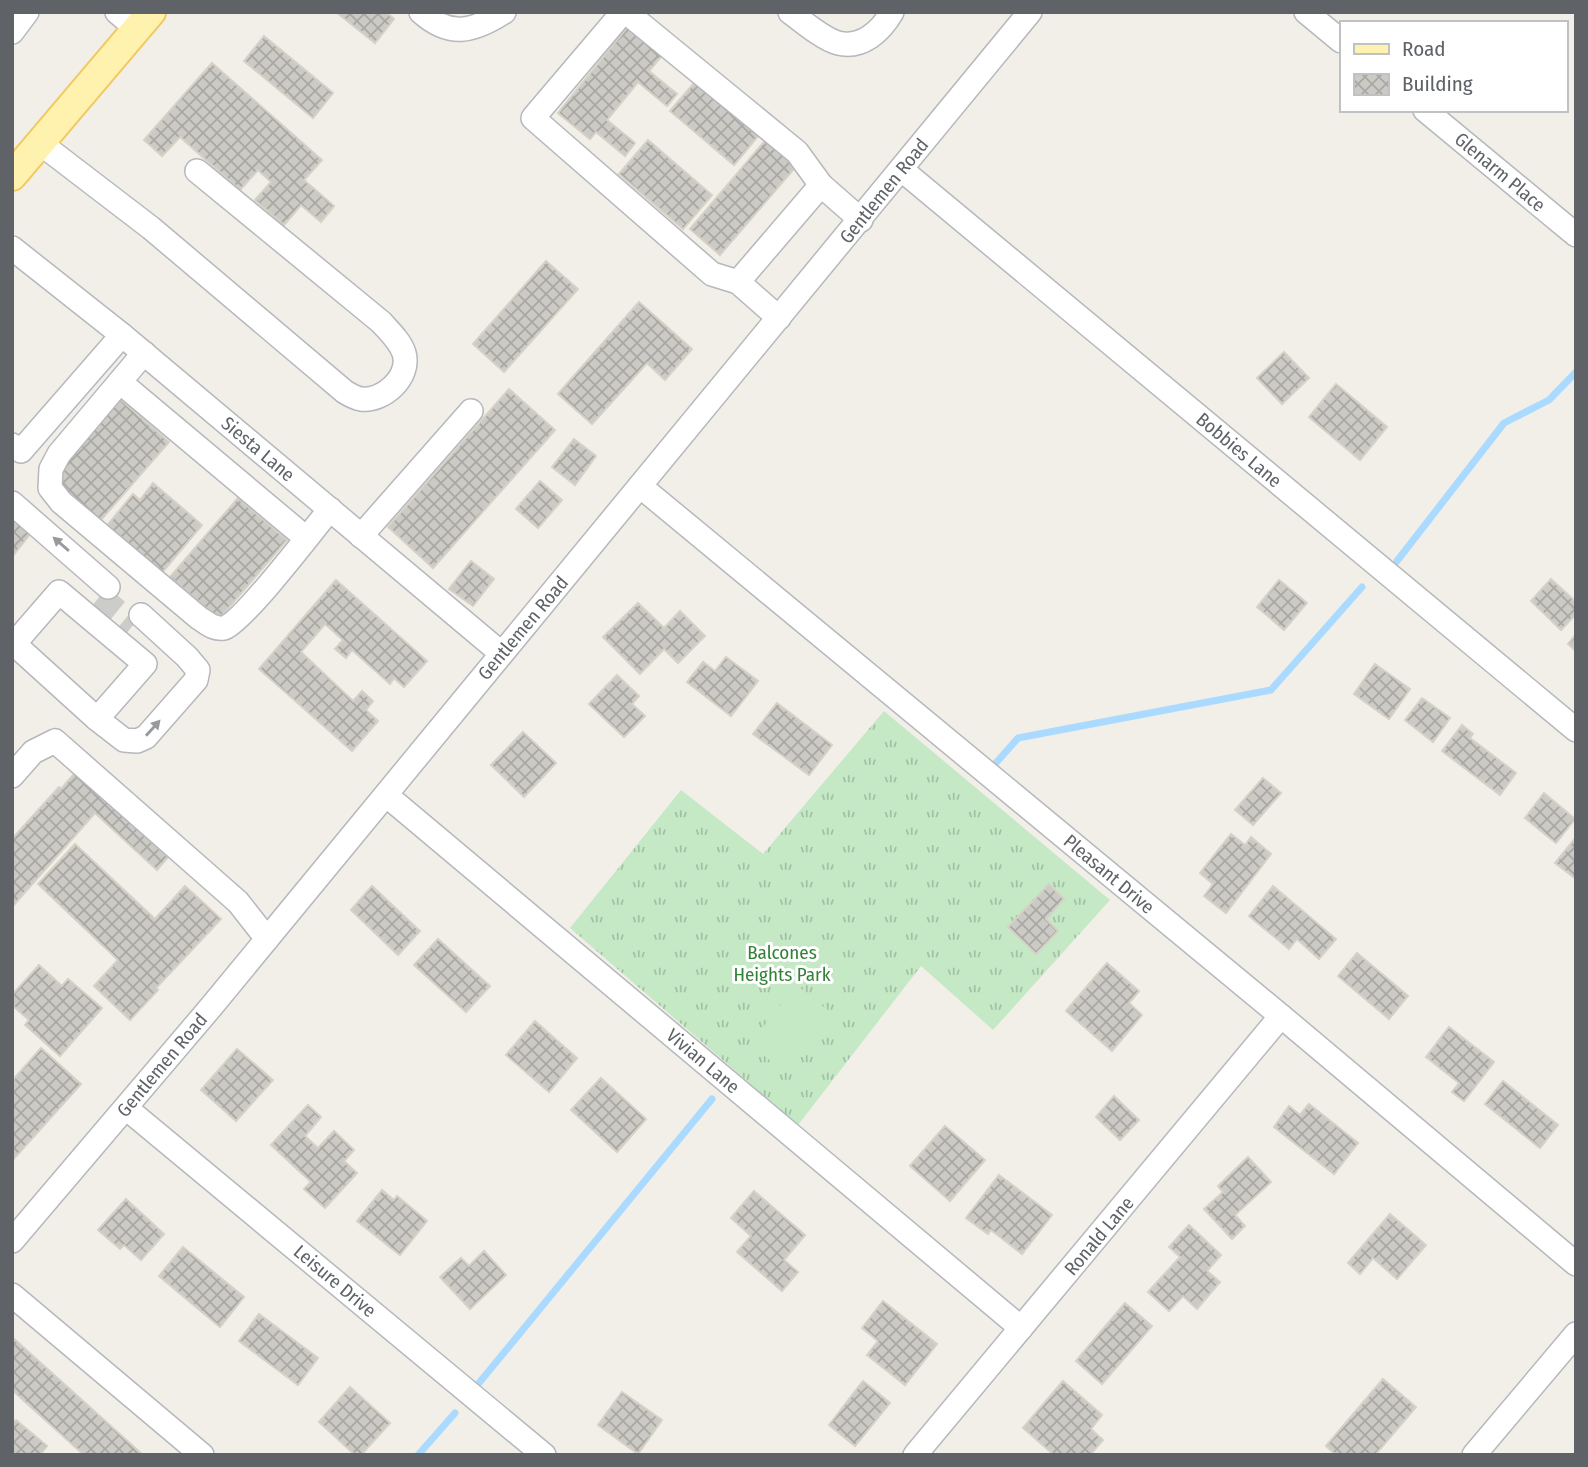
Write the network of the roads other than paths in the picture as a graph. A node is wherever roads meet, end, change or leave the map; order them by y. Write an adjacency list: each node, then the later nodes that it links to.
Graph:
1 (27, 12): 10 (street)
2 (421, 12): 3 (street)
3 (504, 12)
4 (625, 12): 17 (street); 21 (street)
5 (790, 12): 6 (street)
6 (892, 12)
7 (1030, 12): 14 (street, Gentlemen Road)
8 (1306, 12): 11 (street)
9 (135, 18): 13 (main road)
10 (12, 32)
11 (1340, 40)
12 (1427, 112): 19 (street, Glenarm Place)
13 (40, 143): 15 (street); 16 (main road)
14 (902, 170): 18 (street, Gentlemen Road); 38 (street, Bobbies Lane)
15 (197, 171)
16 (12, 176)
17 (821, 185): 18 (street); 21 (street)
18 (861, 220): 22 (street, Gentlemen Road)
19 (1576, 234)
20 (12, 248): 23 (street, Siesta Lane)
21 (738, 282): 22 (street)
22 (779, 318): 28 (street, Gentlemen Road)
23 (122, 335): 24 (street, Siesta Lane); 27 (street)
24 (144, 353): 25 (street); 30 (street, Siesta Lane)
25 (120, 382): 32 (street); 32 (street)
26 (471, 411): 31 (street)
27 (12, 445)
28 (640, 486): 36 (street, Gentlemen Road); 42 (street, Pleasant Drive)
29 (12, 503): 33 (street, one-way to 29)
30 (330, 509): 31 (street, Siesta Lane); 32 (street)
31 (361, 536): 36 (street, Siesta Lane)
32 (306, 538)
33 (101, 585)
34 (143, 622): 37 (street, one-way to 34)
35 (13, 643): 37 (street); 37 (street)
36 (501, 653): 40 (street, Gentlemen Road)
37 (97, 719)
38 (1576, 730)
39 (12, 776): 41 (street)
40 (386, 795): 41 (street, Gentlemen Road); 47 (street, Vivian Lane)
41 (267, 939): 43 (street, Gentlemen Road)
42 (1281, 1016): 45 (street, Pleasant Drive); 47 (street, Ronald Lane)
43 (126, 1108): 44 (street, Gentlemen Road); 50 (street, Leisure Drive)
44 (12, 1241)
45 (1576, 1264)
46 (12, 1295): 49 (street)
47 (1021, 1328): 51 (street, Ronald Lane)
48 (1576, 1334): 52 (street)
49 (202, 1455)
50 (544, 1455)
51 (915, 1455)
52 (1474, 1455)

